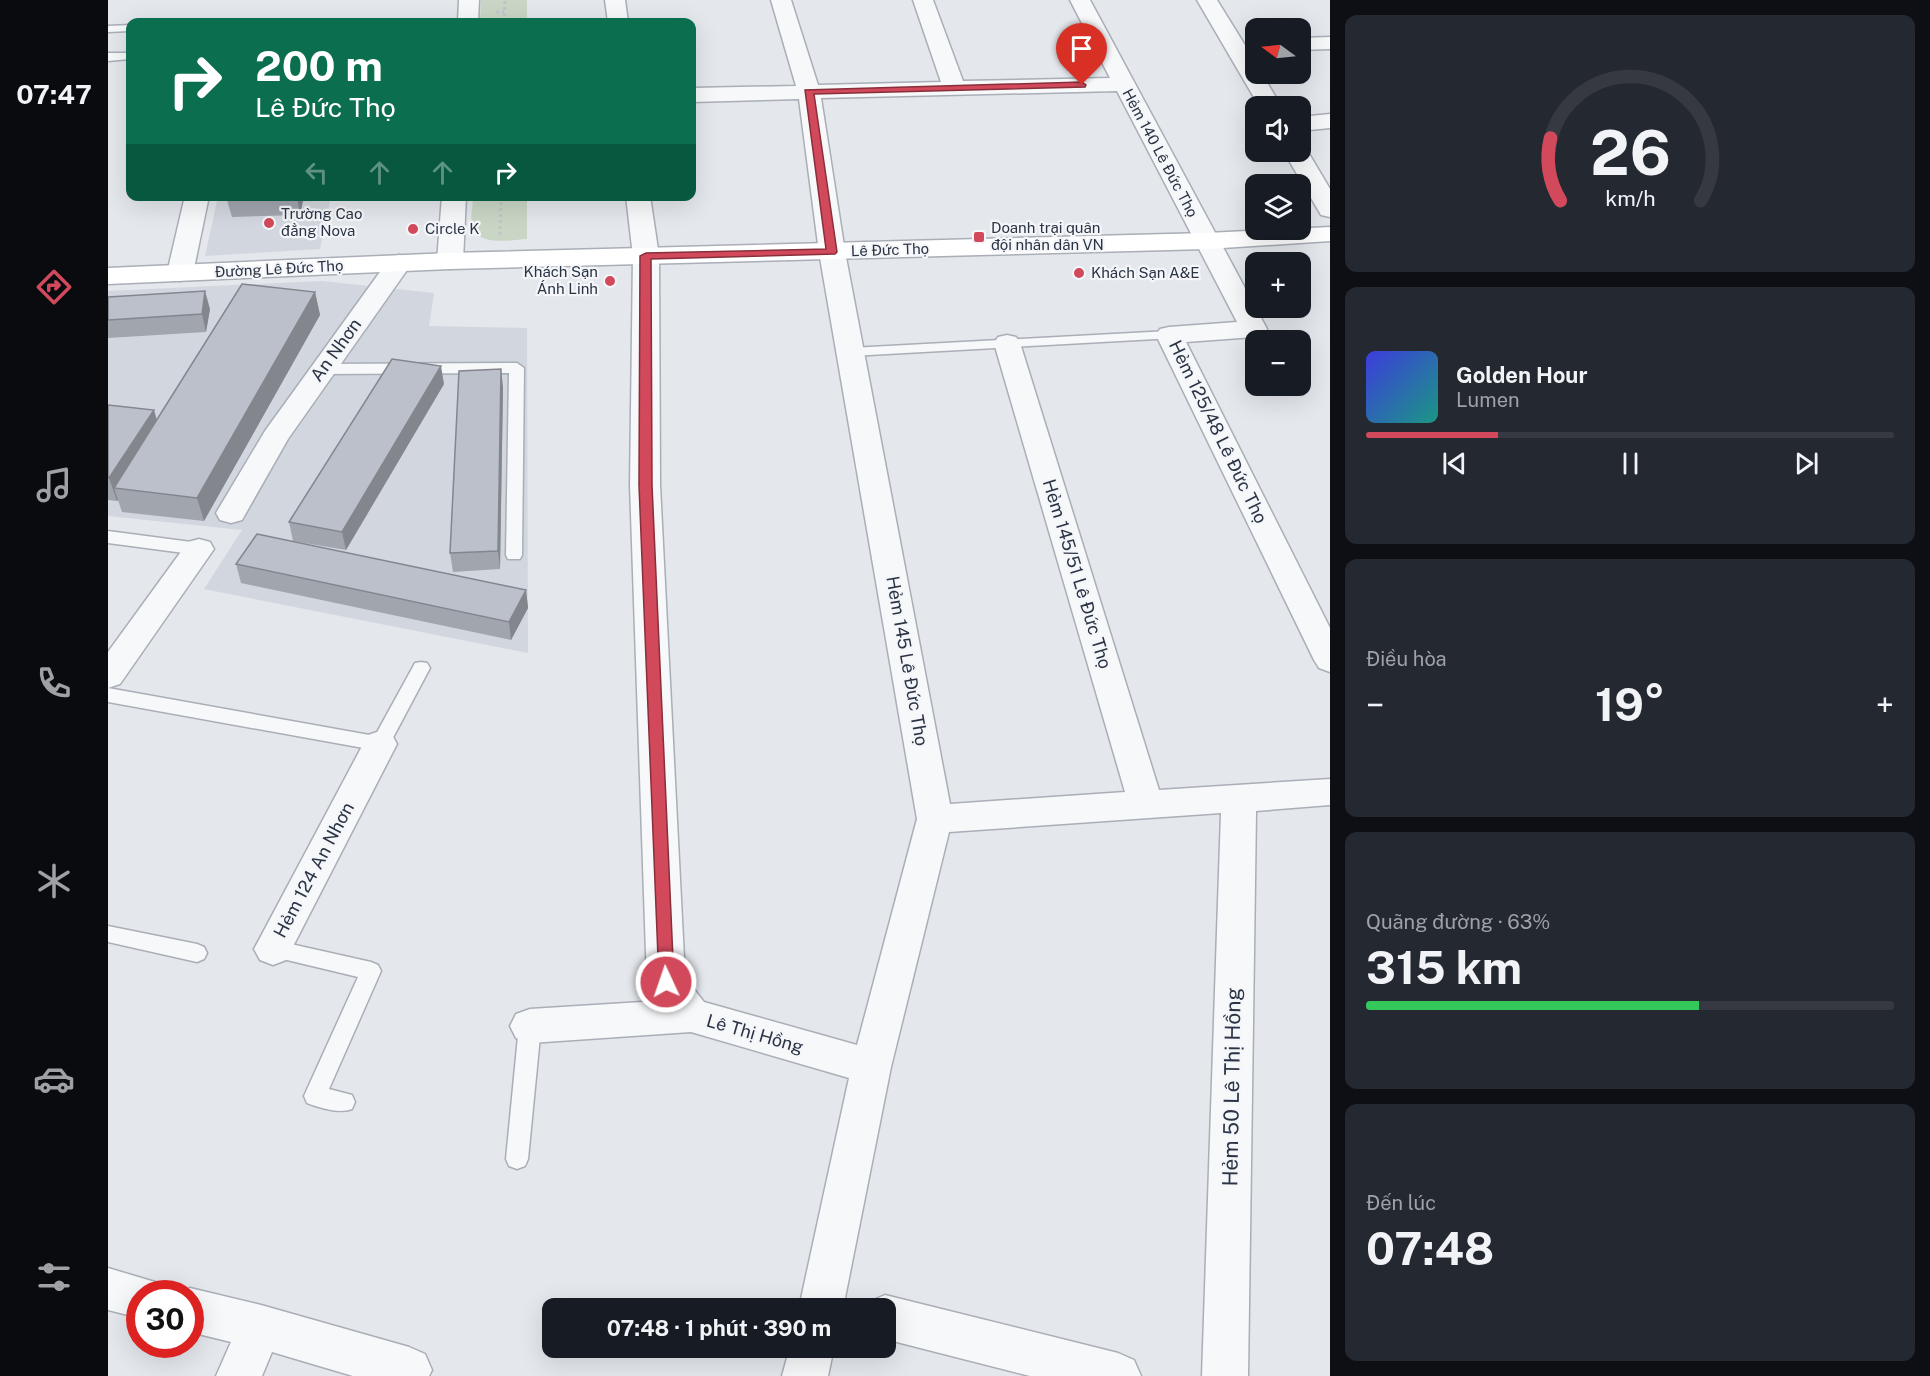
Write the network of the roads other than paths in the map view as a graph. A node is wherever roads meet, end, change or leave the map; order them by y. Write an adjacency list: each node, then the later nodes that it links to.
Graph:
1 (470, 0): 7 (street)
2 (615, 0): 8 (street)
3 (781, 0): 18 (street, Hẻm 145 Lê Đức Thọ)
4 (923, 0): 17 (street)
5 (1080, 0): 16 (street, Hẻm 140 Lê Đức Thọ)
6 (1208, 0): 13 (street)
7 (468, 18)
8 (617, 18)
9 (126, 28): 10 (lane)
10 (108, 29)
11 (1330, 43): 12 (street)
12 (1311, 44)
13 (1245, 47)
14 (126, 56): 15 (lane)
15 (108, 57)
16 (1124, 84): 17 (street); 28 (street, Hẻm 140 Lê Đức Thọ)
17 (954, 88): 18 (street)
18 (809, 92): 19 (street); 29 (street, Hẻm 145 Lê Đức Thọ)
19 (696, 95)
20 (1330, 121): 21 (street)
21 (1311, 123)
22 (1302, 162): 26 (street)
23 (196, 201): 33 (street)
24 (454, 201): 31 (street)
25 (639, 201): 30 (street, Lê Thị Hồng)
26 (1330, 210)
27 (1330, 234): 28 (street, Lê Đức Thọ)
28 (1207, 242): 29 (street, Lê Đức Thọ); 35 (street, Hẻm 125/48 Lê Đức Thọ)
29 (832, 252): 30 (street, Lê Đức Thọ); 37 (street, Hẻm 145 Lê Đức Thọ)
30 (646, 256): 31 (street, Lê Đức Thọ); 55 (street, Lê Thị Hồng)
31 (450, 261): 32 (street, Đường Lê Đức Thọ)
32 (399, 263): 33 (street, Đường Lê Đức Thọ); 38 (street, An Nhơn)
33 (180, 273): 34 (street, Đường Lê Đức Thọ)
34 (108, 276)
35 (1169, 335): 36 (lane); 43 (street, Hẻm 125/48 Lê Đức Thọ)
36 (1007, 343): 37 (lane); 50 (street, Hẻm 145/51 Lê Đức Thọ)
37 (851, 352): 51 (street, Hẻm 145 Lê Đức Thọ)
38 (321, 369): 39 (street, An Nhơn); 42 (lane)
39 (231, 513)
40 (108, 537): 41 (lane)
41 (199, 549): 45 (street)
42 (514, 555)
43 (1330, 660)
44 (421, 668): 47 (lane, Hẻm 124 An Nhơn)
45 (108, 675)
46 (108, 695): 47 (lane)
47 (380, 744): 53 (street, Hẻm 124 An Nhơn)
48 (1330, 792): 49 (street)
49 (1239, 798): 50 (street); 71 (street, Hẻm 50 Lê Thị Hồng)
50 (1146, 805): 51 (street)
51 (935, 819): 57 (street, Hẻm 145 Lê Đức Thọ)
52 (108, 934): 54 (lane)
53 (273, 949): 58 (lane, Hẻm 124 An Nhơn)
54 (198, 953)
55 (691, 1015): 56 (street); 57 (street, Lê Thị Hồng)
56 (530, 1026): 59 (lane)
57 (871, 1067): 62 (street)
58 (344, 1102)
59 (517, 1159)
60 (108, 1290): 61 (street)
61 (126, 1294)
62 (831, 1298)
63 (204, 1313): 65 (street)
64 (896, 1320): 70 (street)
65 (261, 1327): 67 (street); 68 (street)
66 (809, 1358): 69 (street)
67 (239, 1376)
68 (406, 1376)
69 (805, 1376)
70 (1118, 1376)
71 (1225, 1376)

